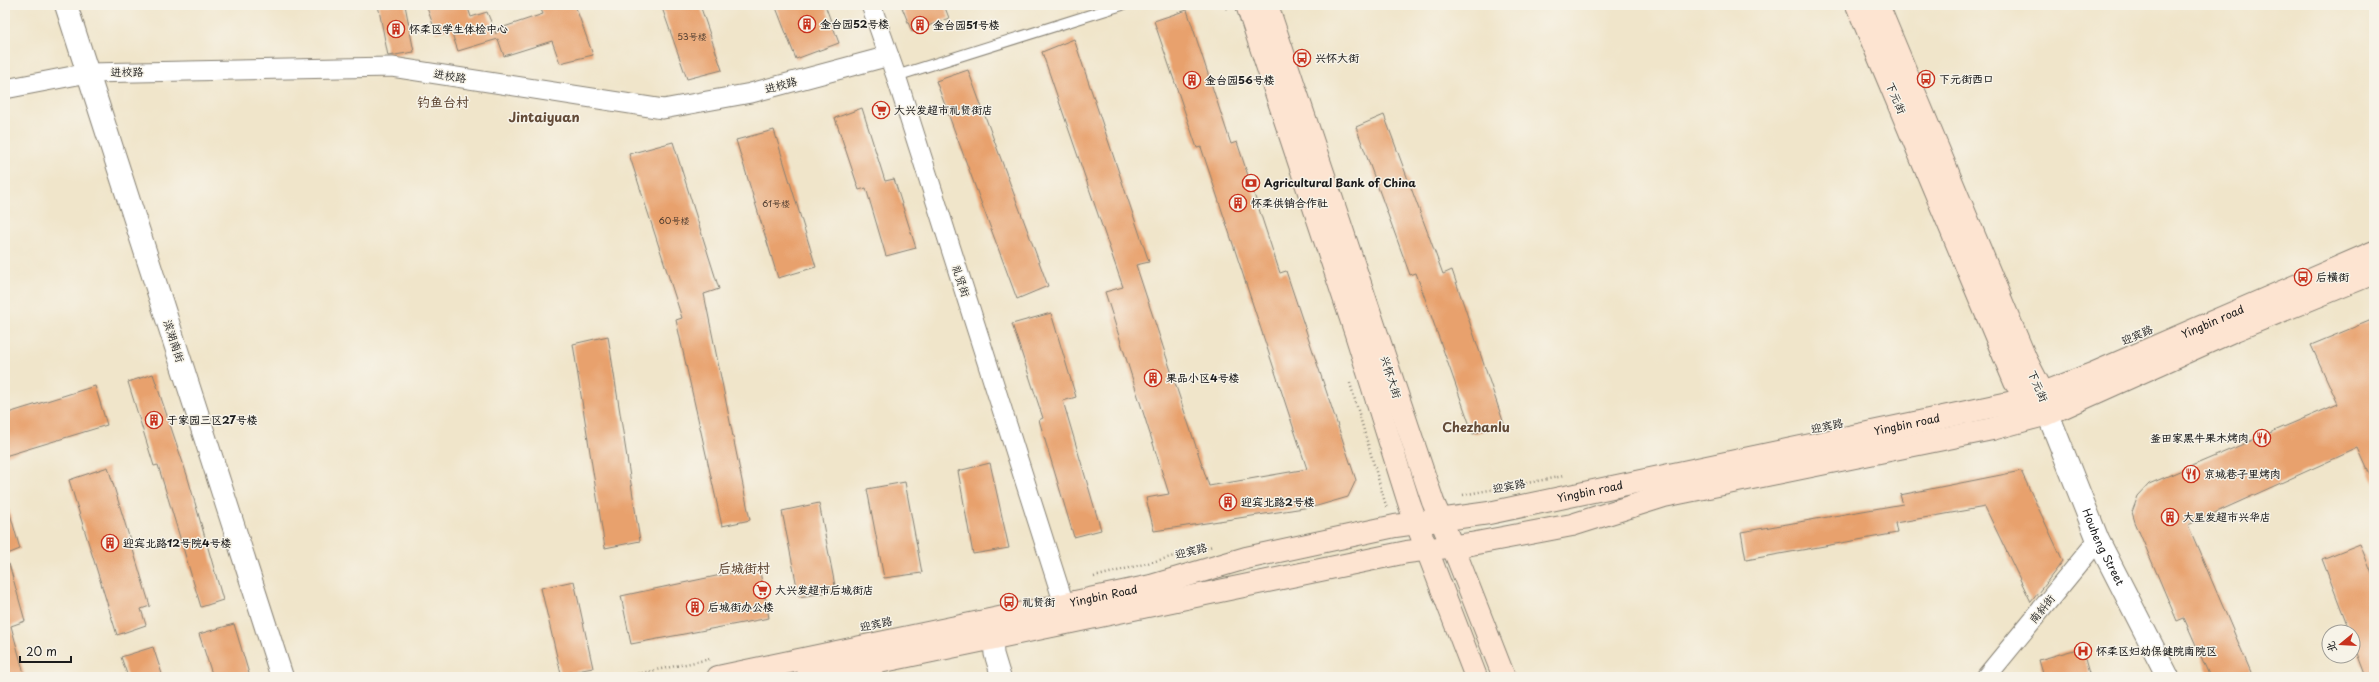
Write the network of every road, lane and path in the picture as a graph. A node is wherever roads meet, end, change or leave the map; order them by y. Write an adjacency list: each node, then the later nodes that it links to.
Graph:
1 (66, 5): 9 (street, 滨湖南街)
2 (871, 5): 8 (street, 礼贤街)
3 (1122, 5): 10 (lane)
4 (1247, 5): 18 (main road, 兴怀大街)
5 (1267, 5): 17 (main road, 兴怀大街)
6 (1857, 5): 14 (main road, 下元街)
7 (1878, 5): 14 (main road, 下元街)
8 (889, 56): 9 (street, 进校路); 10 (street, 礼贤街)
9 (88, 73): 11 (street, 进校路); 27 (street, 滨湖南街)
10 (896, 76): 24 (street, 礼贤街)
11 (5, 89)
12 (2374, 252): 14 (main road, Yingbin road)
13 (2374, 273): 14 (main road)
14 (2040, 402): 17 (main road, Yingbin road); 19 (street, Houheng Street); 21 (main road)
15 (1572, 474): 17 (path, 迎宾路)
16 (1381, 511): 18 (path)
17 (1437, 511): 18 (main road, Yingbin road); 21 (main road, 兴怀大街)
18 (1414, 515): 22 (main road, 兴怀大街); 24 (main road, Yingbin Road)
19 (2098, 540): 33 (street, 南斜街); 34 (street, Houheng Street)
20 (1221, 544): 23 (path, 迎宾路)
21 (1452, 546): 22 (main road); 32 (main road, 兴怀大街)
22 (1427, 549): 25 (main road, Yingbin Road); 31 (main road, 兴怀大街)
23 (1091, 577)
24 (1064, 604): 26 (main road, Yingbin Road)
25 (993, 638): 29 (main road, Yingbin Road); 30 (street)
26 (717, 667): 28 (path)
27 (282, 677)
28 (622, 677)
29 (807, 677)
30 (1001, 677)
31 (1476, 677)
32 (1504, 677)
33 (1986, 677)
34 (2168, 677)

